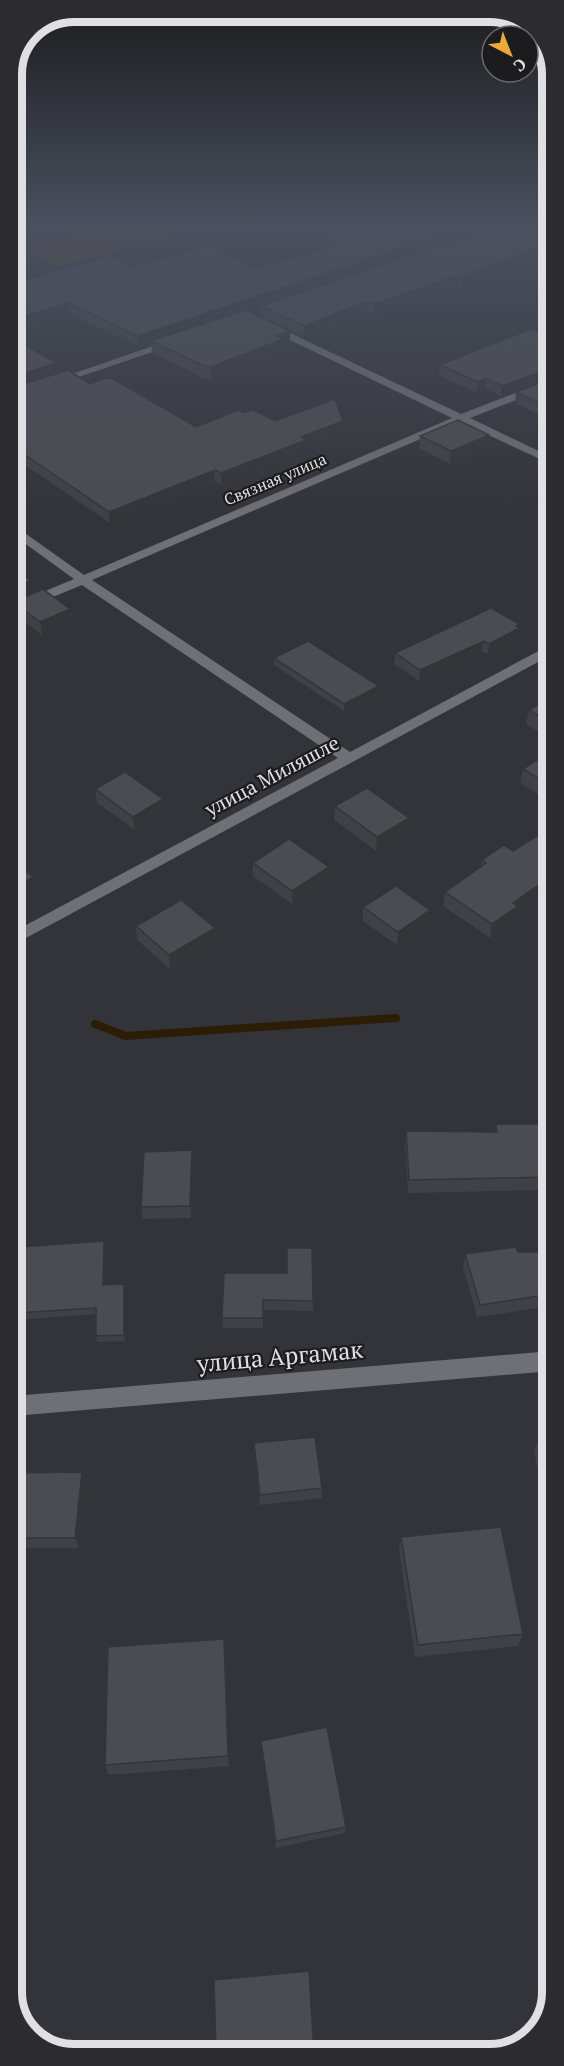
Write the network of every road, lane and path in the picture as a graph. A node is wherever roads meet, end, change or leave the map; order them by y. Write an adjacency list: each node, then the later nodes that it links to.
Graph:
1 (262, 323): 5 (street)
2 (183, 339): 3 (street)
3 (40, 386)
4 (542, 386): 5 (street, Связная улица)
5 (460, 418): 6 (street); 8 (street, Связная улица)
6 (542, 457)
7 (22, 535): 8 (street)
8 (83, 580): 9 (street, Связная улица); 11 (street)
9 (22, 606)
10 (542, 655): 11 (street, улица Миляшле)
11 (350, 759): 12 (street, улица Миляшле)
12 (22, 934)
13 (542, 1362): 14 (street, улица Аргамак)
14 (22, 1405)

